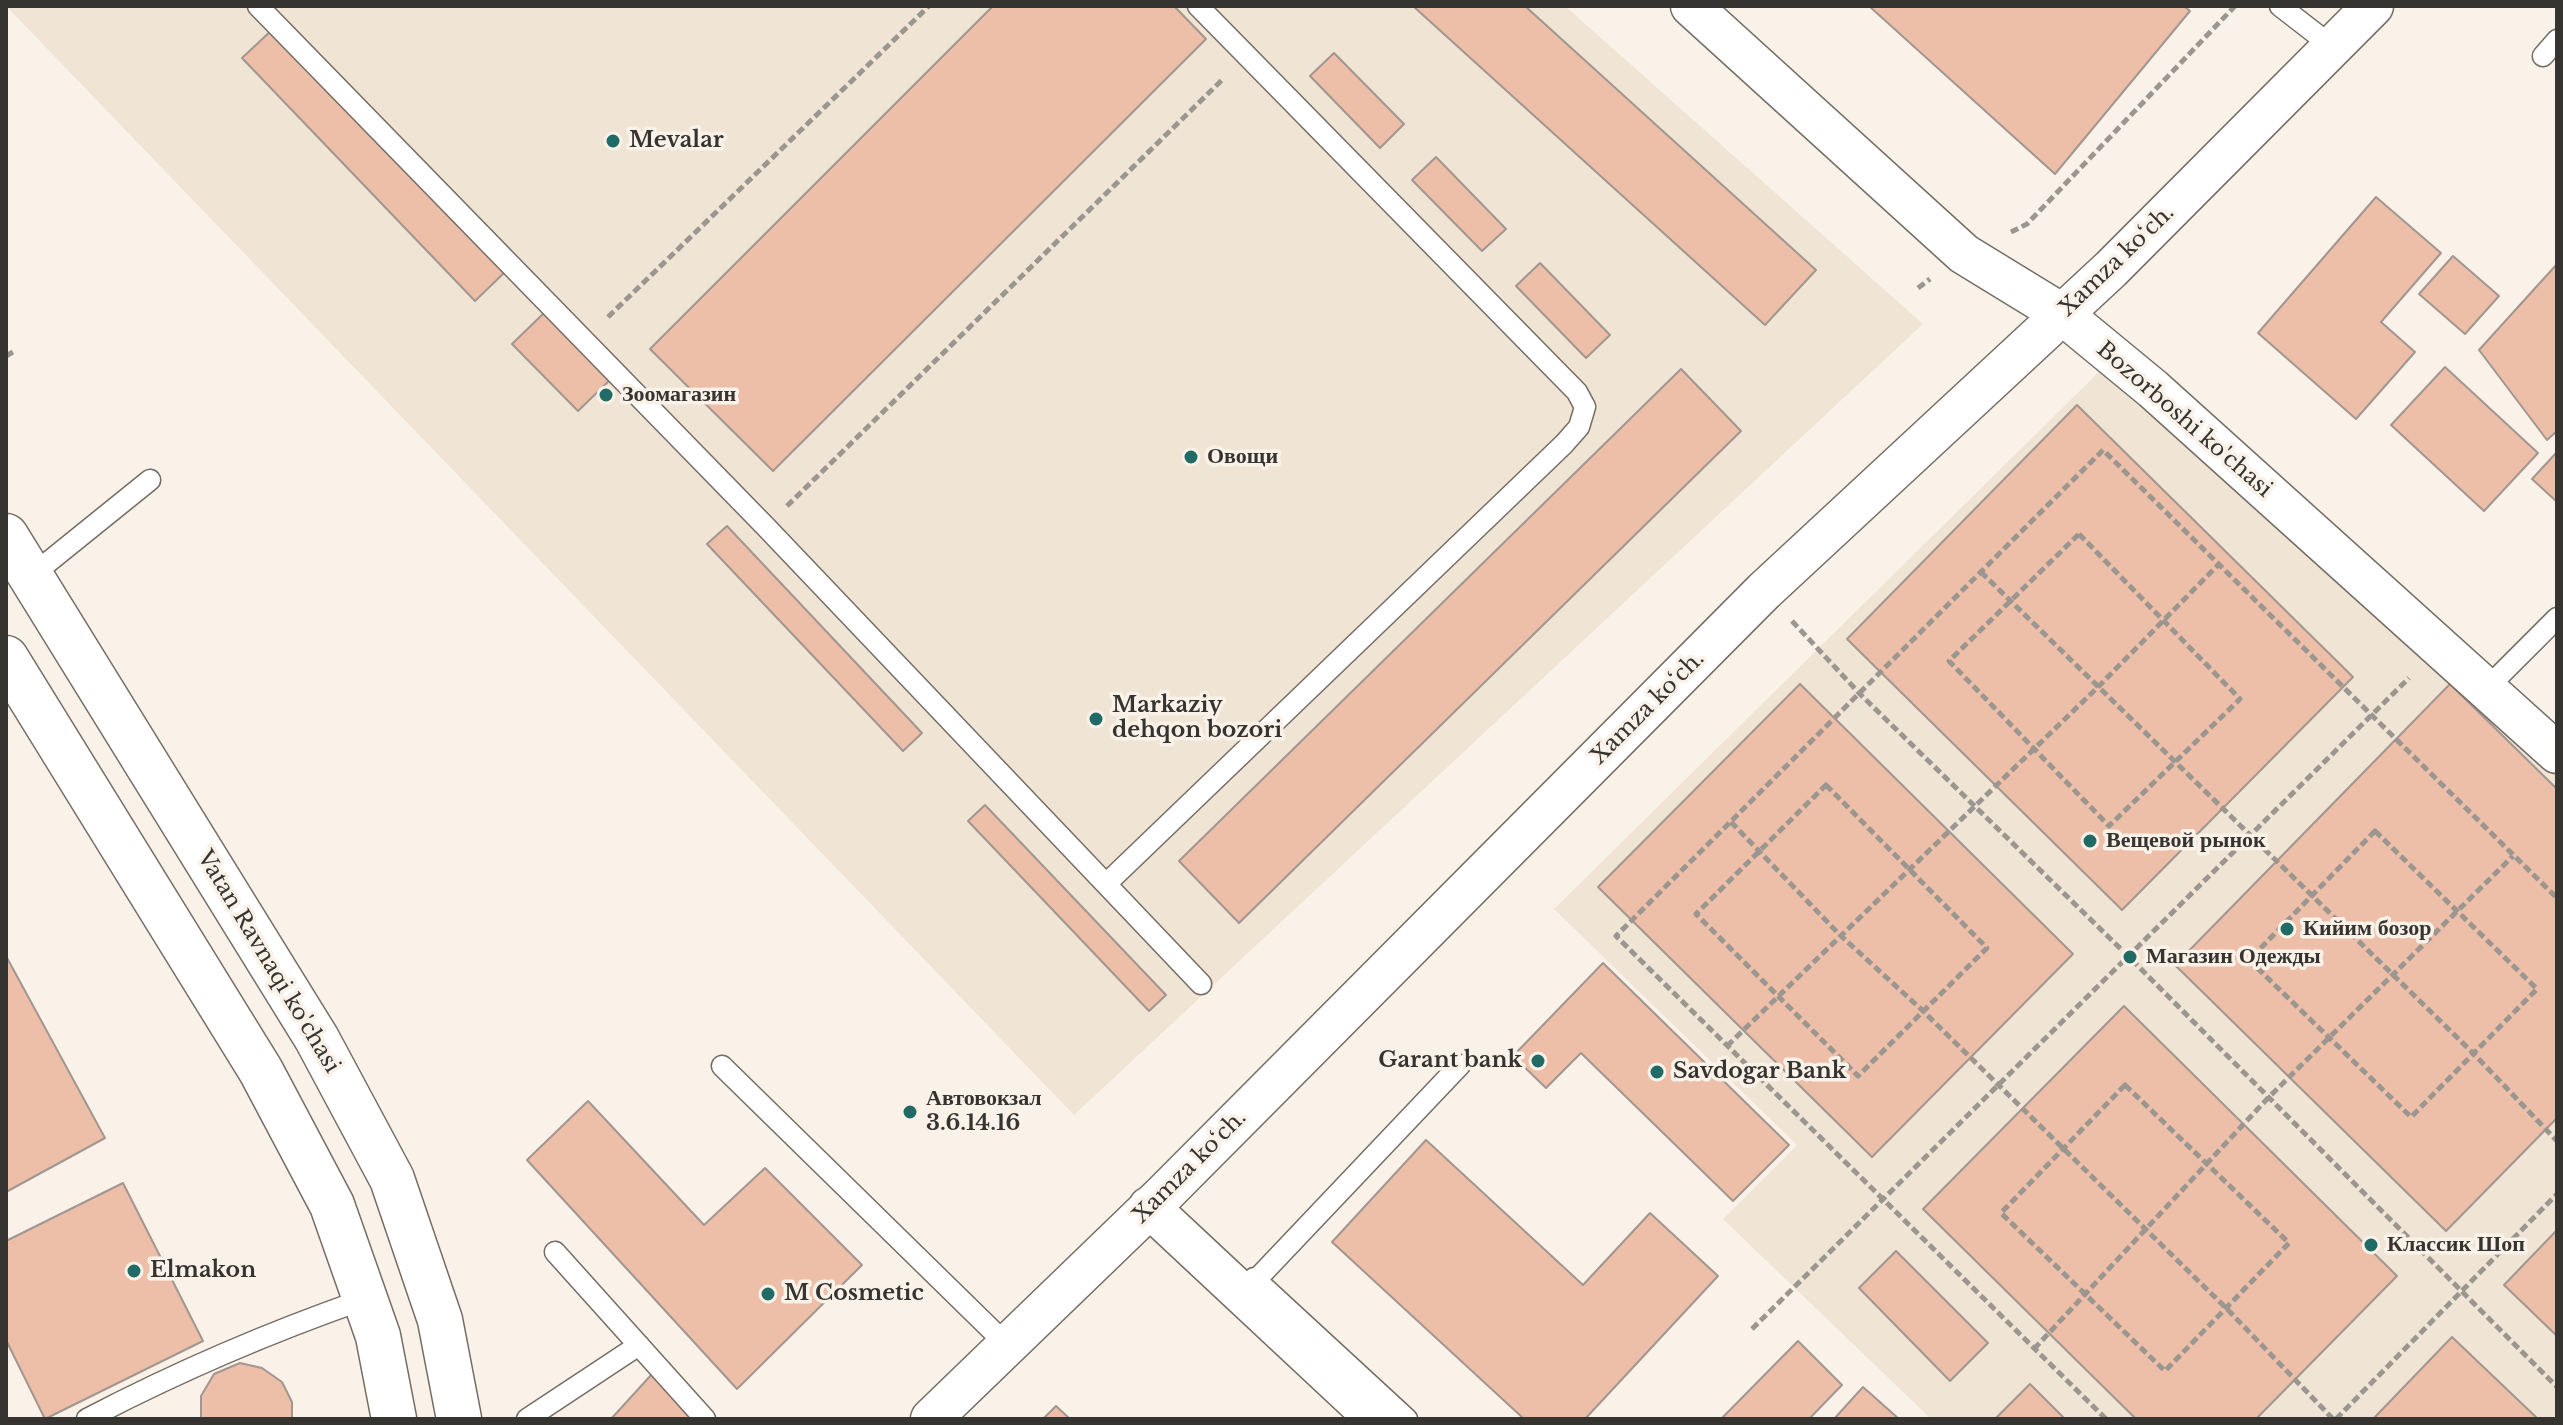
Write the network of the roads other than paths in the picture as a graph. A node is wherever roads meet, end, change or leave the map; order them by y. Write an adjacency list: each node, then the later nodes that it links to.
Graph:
1 (258, 6): 17 (lane)
2 (1198, 6): 17 (lane)
3 (1691, 6): 9 (street, Bozorboshi ko'chasi)
4 (2280, 6): 7 (lane)
5 (2373, 6): 7 (street, Xamza ko‘ch.)
6 (2557, 40): 8 (lane)
7 (2333, 47): 9 (street, Xamza ko‘ch.)
8 (2543, 56)
9 (2062, 314): 15 (street, Bozorboshi ko'chasi); 21 (street, Xamza ko‘ch.)
10 (150, 480): 12 (lane)
11 (6, 536): 12 (main road, Vatan Ravnaqi ko'chasi)
12 (31, 576): 29 (main road, Vatan Ravnaqi ko'chasi)
13 (2557, 618): 15 (lane)
14 (6, 658): 24 (main road)
15 (2486, 689): 16 (street, Bozorboshi ko'chasi)
16 (2557, 753)
17 (1106, 884): 18 (lane)
18 (1201, 984)
19 (1460, 1065): 23 (lane)
20 (722, 1066): 26 (lane)
21 (1156, 1201): 23 (lane); 26 (street, Xamza ko‘ch.); 33 (street)
22 (555, 1252): 25 (lane)
23 (1256, 1280): 34 (lane)
24 (365, 1299): 27 (lane); 28 (main road)
25 (639, 1345): 30 (lane); 31 (lane)
26 (1007, 1345): 32 (street, Xamza ko‘ch.)
27 (87, 1419)
28 (394, 1419)
29 (459, 1419)
30 (527, 1419)
31 (705, 1419)
32 (931, 1419)
33 (1376, 1419)
34 (1407, 1419)

